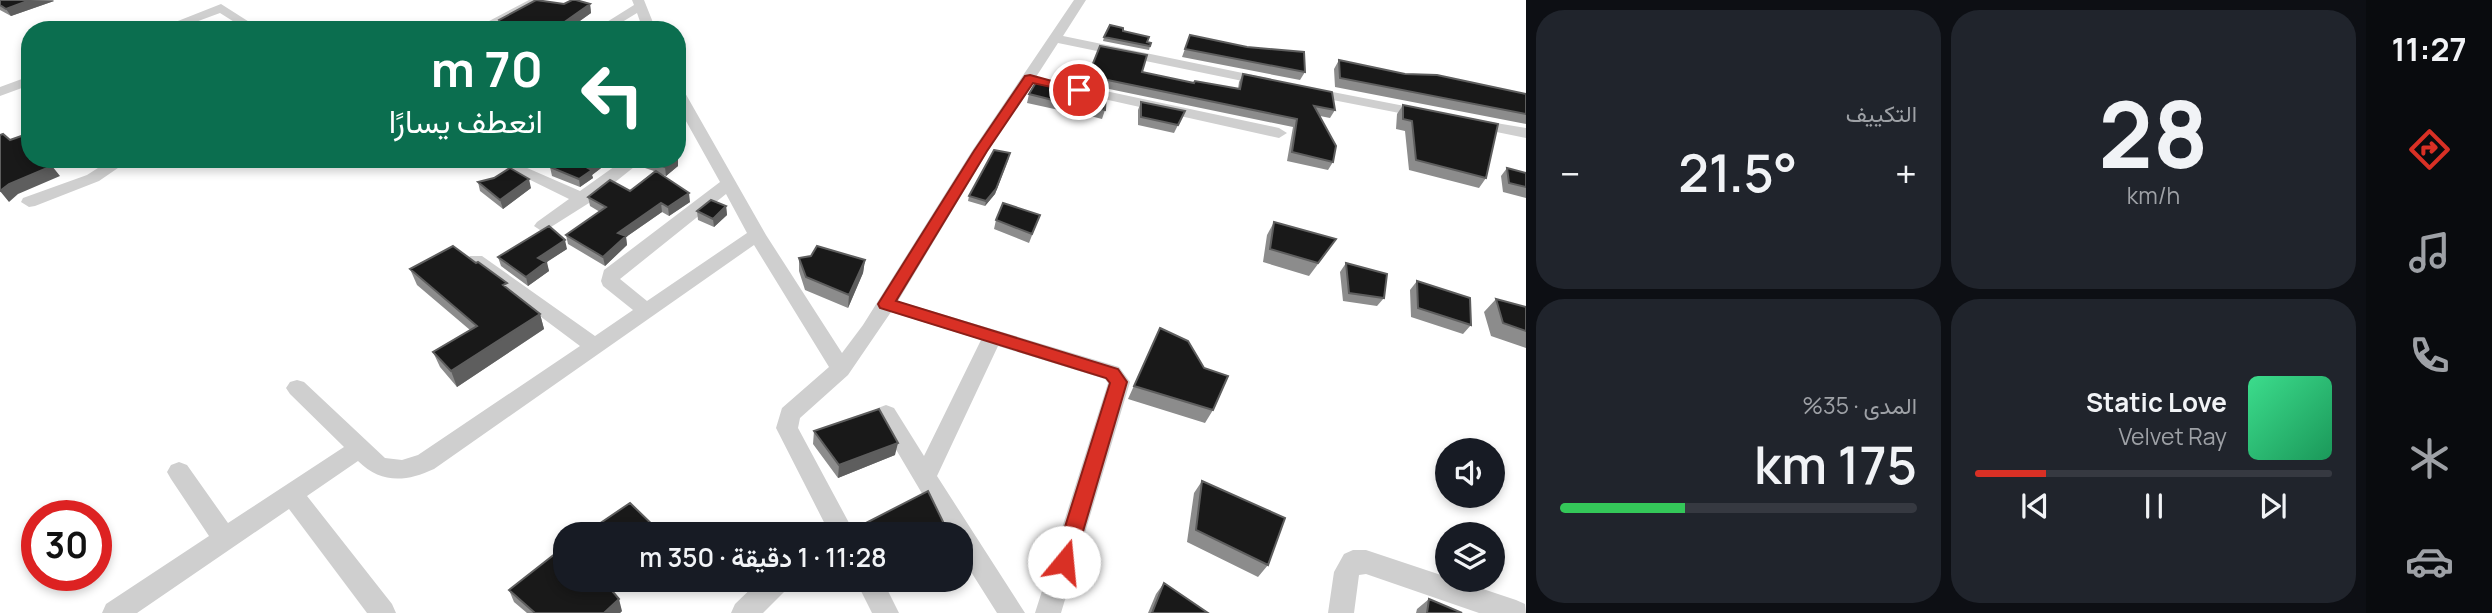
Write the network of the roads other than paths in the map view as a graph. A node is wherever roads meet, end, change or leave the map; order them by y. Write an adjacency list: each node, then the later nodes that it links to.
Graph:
1 (538, 0): 6 (street)
2 (1080, 0): 9 (street)
3 (639, 3): 7 (street); 8 (street)
4 (186, 21): 5 (street)
5 (242, 21)
6 (496, 21)
7 (613, 21)
8 (646, 21)
9 (1054, 38): 13 (street); 27 (street)
10 (21, 84): 12 (street)
11 (1069, 88): 16 (street)
12 (0, 92)
13 (1436, 116)
14 (1463, 121): 17 (street)
15 (686, 128): 21 (street)
16 (1279, 133)
17 (1526, 133)
18 (109, 168): 23 (street)
19 (514, 168): 22 (street)
20 (624, 168): 22 (street)
21 (728, 184): 25 (street); 28 (street)
22 (583, 199): 24 (street)
23 (29, 202)
24 (543, 226)
25 (757, 235): 28 (street); 31 (street)
26 (476, 260): 30 (street)
27 (886, 304): 29 (street); 31 (street)
28 (647, 311): 30 (street)
29 (993, 336): 36 (street); 49 (street)
30 (595, 346): 34 (street)
31 (841, 369): 38 (street)
32 (297, 388): 34 (street)
33 (886, 414): 36 (street)
34 (360, 448): 37 (street)
35 (179, 472): 40 (street)
36 (924, 479): 39 (street)
37 (291, 494): 40 (street); 45 (street)
38 (832, 522)
39 (952, 522)
40 (225, 539): 44 (street)
41 (973, 554): 48 (street)
42 (766, 592): 46 (street)
43 (875, 592): 47 (street)
44 (115, 613)
45 (383, 613)
46 (744, 613)
47 (886, 613)
48 (1012, 613)
49 (1048, 613)
50 (1341, 613): 51 (street)
51 (1516, 613)

